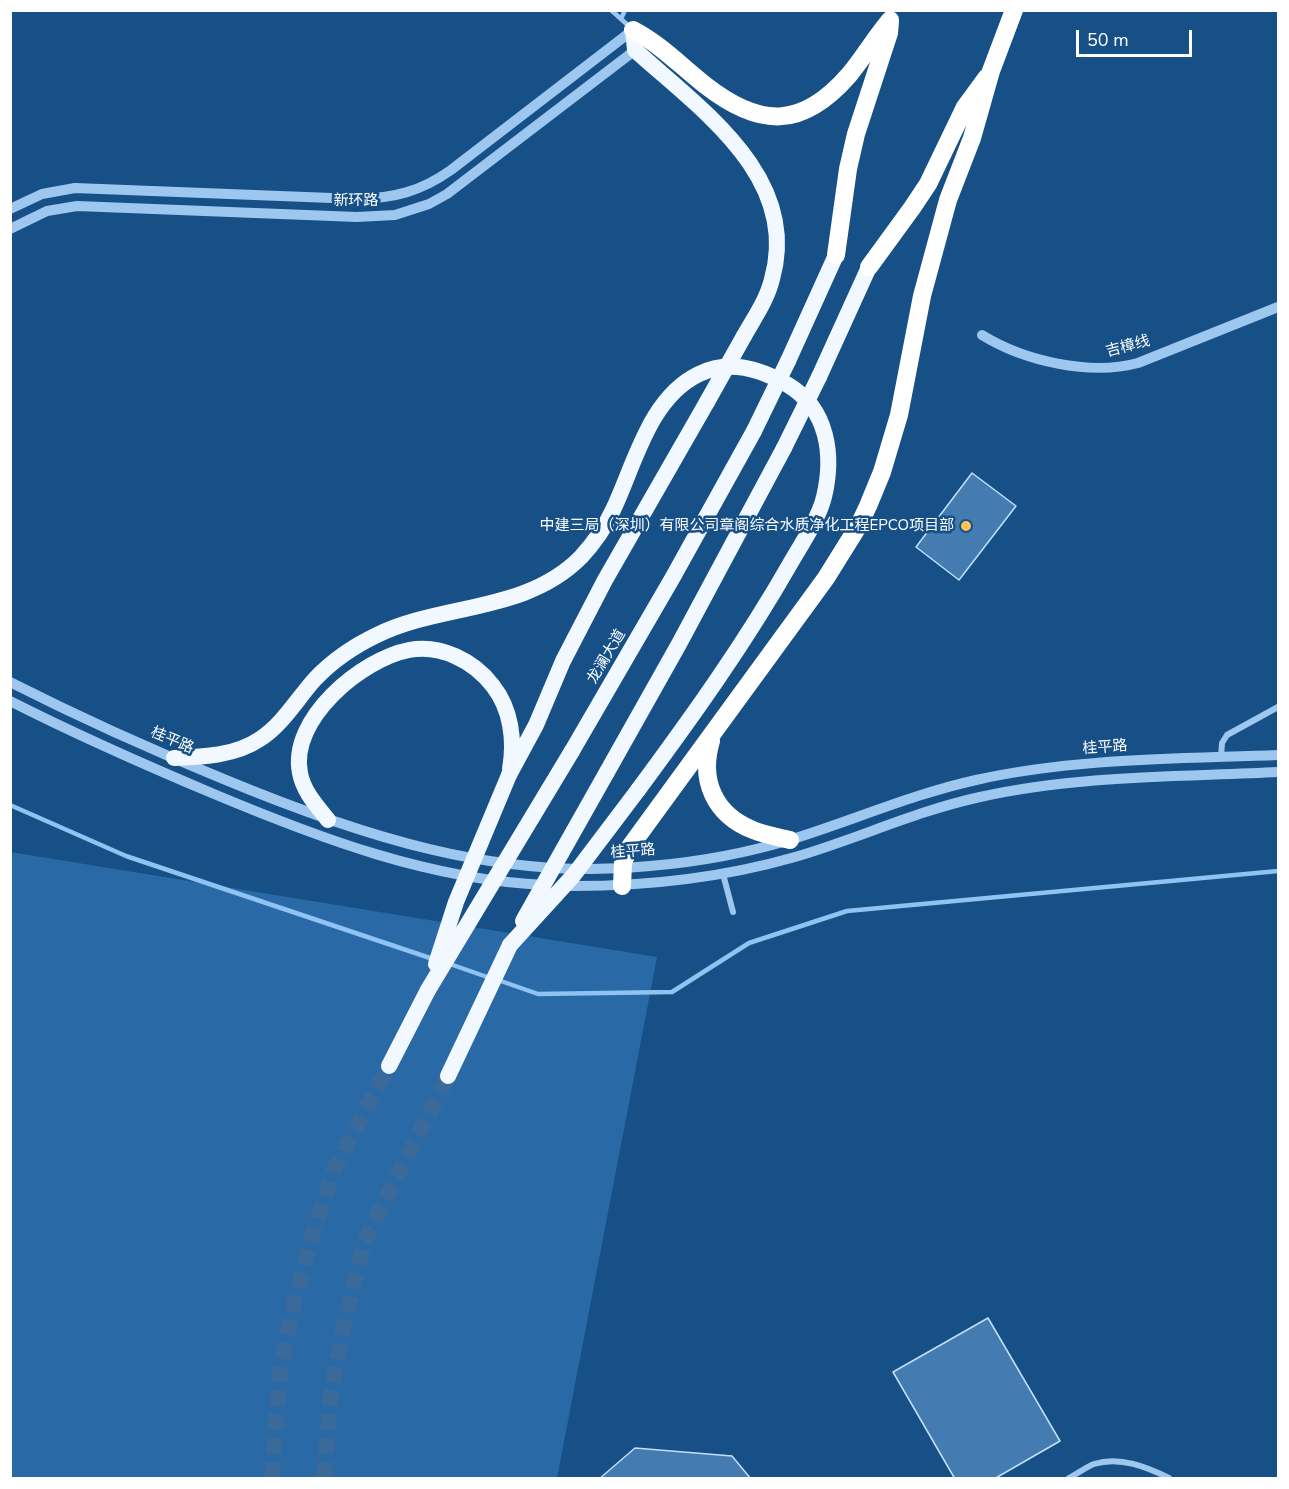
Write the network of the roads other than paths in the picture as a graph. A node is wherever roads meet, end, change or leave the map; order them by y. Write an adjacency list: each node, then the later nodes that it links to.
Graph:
1 (610, 10): 5 (lane)
2 (625, 10): 5 (lane)
3 (1014, 10): 8 (highway)
4 (889, 23): 6 (highway); 11 (highway)
5 (627, 25): 6 (highway); 7 (highway); 9 (street, 新环路)
6 (650, 38): 7 (street, 新环路)
7 (635, 50): 10 (street, 新环路); 23 (highway, bridge)
8 (977, 101): 12 (highway); 18 (highway)
9 (10, 209)
10 (10, 229)
11 (836, 255): 30 (highway, 龙澜大道, bridge)
12 (868, 267): 29 (highway, bridge)
13 (1278, 308): 14 (street, 吉樟线)
14 (982, 335)
15 (10, 681): 20 (street, 桂平路)
16 (10, 701): 27 (street, 桂平路)
17 (1278, 707): 21 (street)
18 (713, 733): 25 (highway); 27 (highway)
19 (1278, 755): 21 (street, 桂平路)
20 (174, 758): 24 (street, 桂平路); 29 (highway, bridge)
21 (1221, 758): 25 (street, 桂平路)
22 (1278, 772): 26 (street, 桂平路)
23 (509, 775): 24 (highway); 30 (highway, bridge)
24 (328, 820): 27 (street, 桂平路)
25 (790, 840): 27 (street, 桂平路)
26 (723, 874): 27 (street, 桂平路); 28 (street)
27 (622, 877)
28 (734, 912)
29 (510, 945): 32 (highway)
30 (428, 990): 31 (highway, 龙澜大道)
31 (389, 1066)
32 (448, 1076)
33 (1069, 1479): 34 (street)
34 (1169, 1479)

